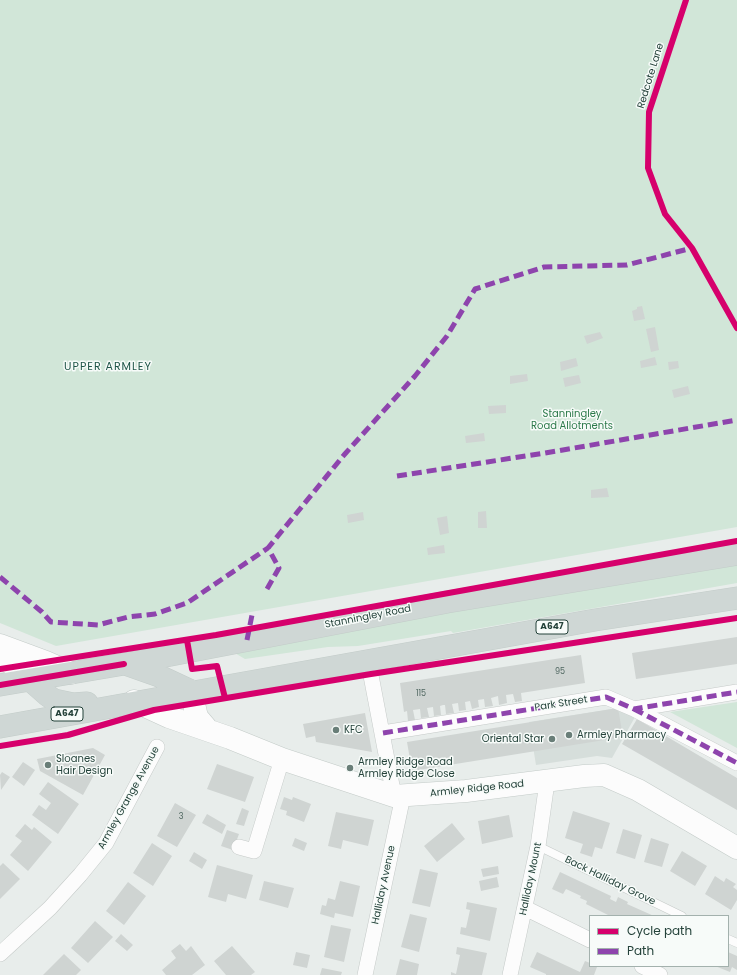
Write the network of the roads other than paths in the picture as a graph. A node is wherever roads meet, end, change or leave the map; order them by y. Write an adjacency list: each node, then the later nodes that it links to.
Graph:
1 (737, 554): 6 (main road, Stanningley Road)
2 (737, 598): 5 (main road, A647)
3 (0, 645): 7 (street)
4 (0, 654): 8 (street)
5 (368, 660): 10 (main road, A647); 16 (street)
6 (124, 664): 7 (main road, Stanningley Road); 10 (main road)
7 (71, 672): 8 (main road, Stanningley Road)
8 (30, 680): 9 (main road, Stanningley Road); 12 (main road)
9 (0, 685)
10 (191, 691): 12 (main road, A647); 15 (street)
11 (737, 692): 13 (street)
12 (134, 702): 14 (main road, A647); 15 (street, Armley Ridge Road)
13 (634, 709): 16 (street, Park Street); 19 (street, Park Street)
14 (0, 726)
15 (208, 730): 18 (street, Armley Ridge Road)
16 (383, 733): 21 (street)
17 (157, 747): 28 (street, Armley Grange Avenue)
18 (282, 759): 21 (street, Armley Ridge Road); 23 (street)
19 (737, 763)
20 (547, 782): 21 (street, Armley Ridge Road); 22 (street, Halliday Mount); 24 (street, Armley Ridge Road)
21 (399, 796): 30 (street, Halliday Avenue)
22 (538, 846): 25 (street, Halliday Mount); 26 (lane, Back Halliday Grove)
23 (239, 847)
24 (737, 848)
25 (525, 908): 27 (street); 31 (street, Halliday Mount)
26 (680, 915)
27 (589, 940)
28 (0, 954)
29 (644, 967): 32 (street)
30 (365, 975)
31 (510, 975)
32 (660, 975)

